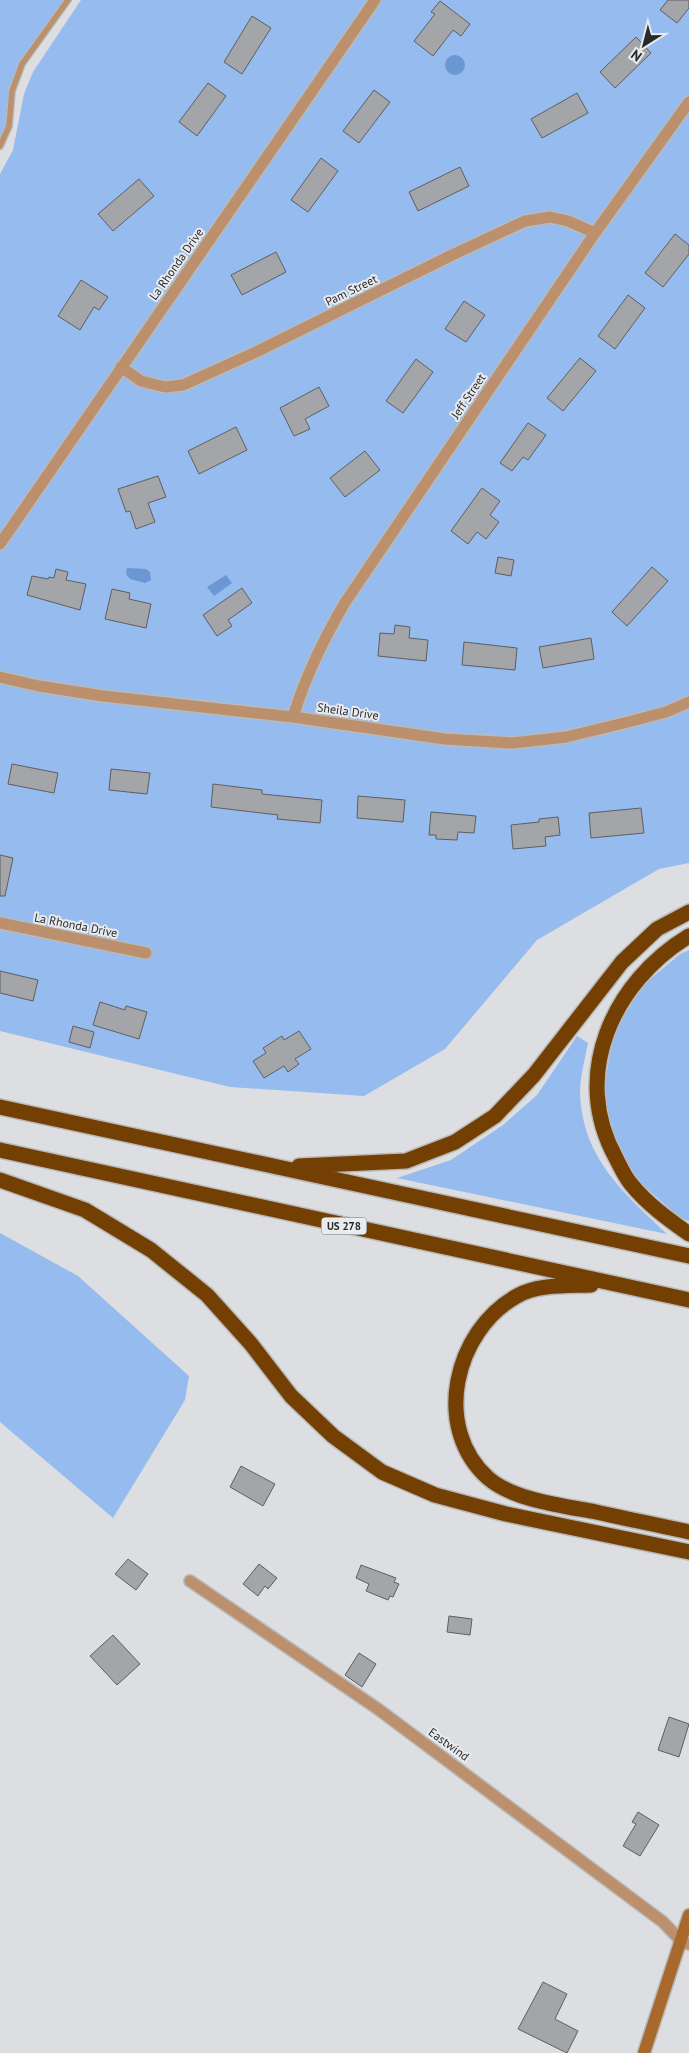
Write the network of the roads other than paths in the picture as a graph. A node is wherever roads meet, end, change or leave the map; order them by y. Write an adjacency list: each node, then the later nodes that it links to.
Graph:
1 (68, 0): 4 (lane)
2 (375, 0): 6 (street, La Rhonda Drive)
3 (689, 102): 5 (street, Jeff Street)
4 (0, 146)
5 (594, 233): 6 (street, Pam Street); 10 (street, Jeff Street)
6 (121, 367): 7 (street, La Rhonda Drive)
7 (0, 544)
8 (0, 677): 10 (street, Sheila Drive)
9 (689, 702): 10 (street, Sheila Drive)
10 (293, 717)
11 (689, 912): 17 (highway)
12 (0, 924): 14 (street, La Rhonda Drive)
13 (689, 936): 19 (highway)
14 (146, 953)
15 (0, 1107): 17 (highway)
16 (0, 1150): 21 (highway, US 278)
17 (272, 1166): 20 (highway)
18 (0, 1180): 24 (highway)
19 (689, 1234)
20 (689, 1256)
21 (617, 1285): 22 (highway, US 278); 23 (highway)
22 (689, 1300)
23 (689, 1532)
24 (689, 1554)
25 (190, 1581): 27 (street, Eastwind)
26 (689, 1915): 27 (main road)
27 (685, 1942): 28 (main road)
28 (644, 2053)

